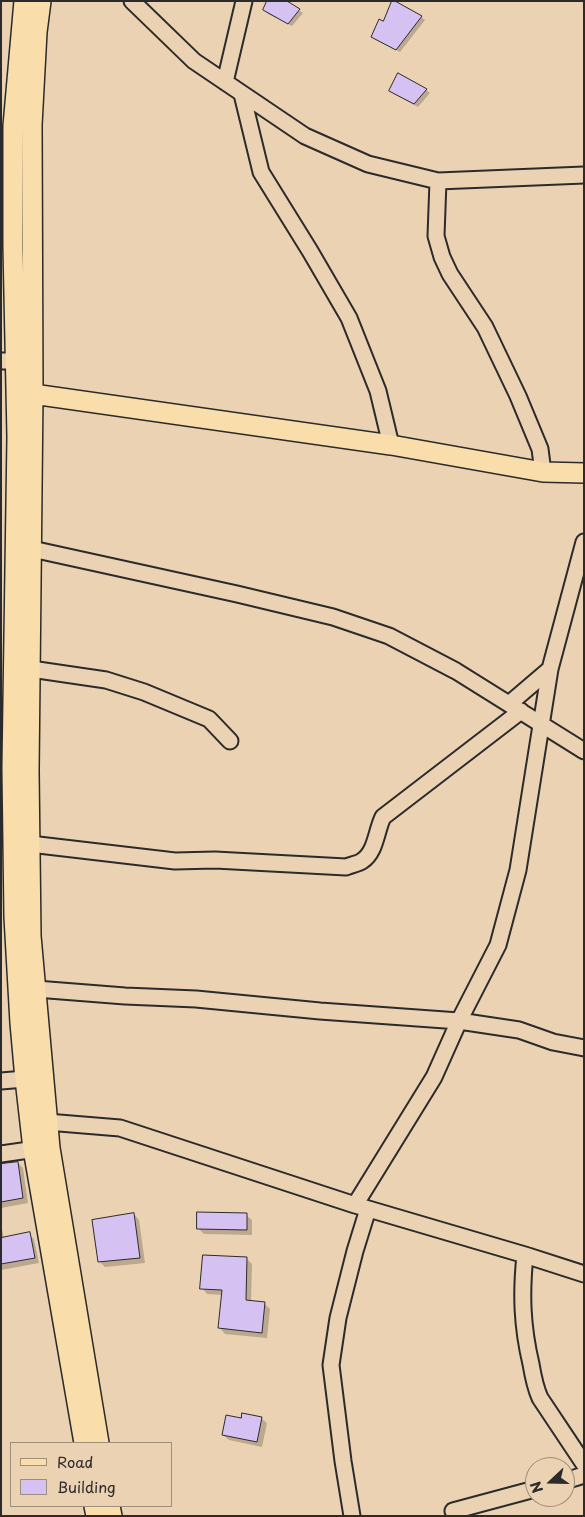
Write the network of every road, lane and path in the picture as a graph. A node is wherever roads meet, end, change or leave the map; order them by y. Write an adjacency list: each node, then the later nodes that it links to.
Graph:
1 (24, 1): 9 (main road)
2 (41, 1): 11 (main road)
3 (132, 1): 5 (street)
4 (244, 1): 5 (street)
5 (225, 82): 6 (street)
6 (242, 94): 8 (street); 12 (street)
7 (584, 175): 8 (street)
8 (438, 181): 13 (street)
9 (8, 361): 10 (main road)
10 (15, 389): 11 (main road); 18 (main road)
11 (33, 394): 12 (main road); 17 (main road)
12 (391, 445): 13 (main road)
13 (543, 472): 14 (main road); 15 (main road)
14 (584, 473)
15 (584, 485)
16 (584, 542): 19 (street)
17 (32, 549): 18 (main road); 20 (street)
18 (15, 669): 22 (street); 24 (main road); 28 (main road)
19 (550, 669): 20 (street); 21 (street)
20 (515, 707): 21 (street); 24 (street)
21 (542, 724): 23 (street); 26 (street)
22 (230, 741)
23 (584, 751)
24 (30, 844): 25 (main road)
25 (36, 989): 26 (street); 30 (main road)
26 (459, 1021): 27 (street); 33 (street)
27 (584, 1048)
28 (25, 1079): 29 (street); 30 (main road)
29 (1, 1082)
30 (38, 1123): 31 (main road); 33 (street)
31 (42, 1149): 32 (street); 36 (main road); 37 (main road)
32 (1, 1154)
33 (361, 1207): 34 (street); 41 (street)
34 (525, 1255): 35 (street); 38 (street)
35 (584, 1274)
36 (84, 1442)
37 (99, 1442)
38 (584, 1464)
39 (525, 1492): 40 (street)
40 (453, 1511)
41 (352, 1516)

